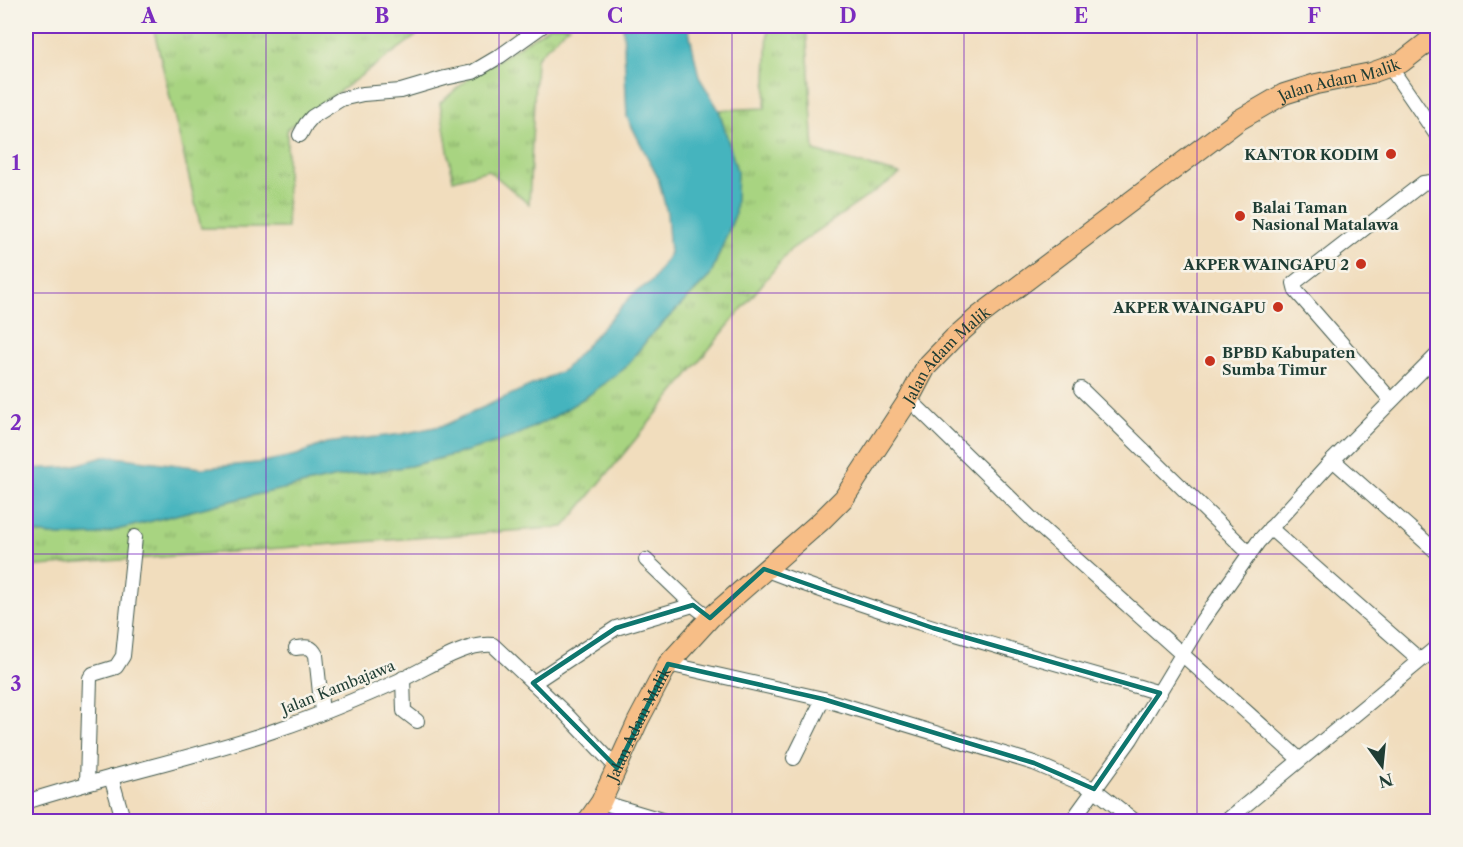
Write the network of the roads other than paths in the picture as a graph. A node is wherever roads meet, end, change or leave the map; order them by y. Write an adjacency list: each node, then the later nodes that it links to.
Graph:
1 (542, 26): 4 (street)
2 (1434, 40): 3 (highway, Jalan Adam Malik)
3 (1390, 67): 5 (street); 9 (highway, Jalan Adam Malik)
4 (300, 135)
5 (1437, 137)
6 (1437, 187): 10 (street)
7 (1437, 354): 10 (street)
8 (1081, 389): 15 (street)
9 (909, 399): 17 (highway, Jalan Adam Malik); 22 (street)
10 (1391, 400): 11 (street)
11 (1334, 460): 12 (street); 14 (street)
12 (1270, 528): 15 (street); 23 (street)
13 (135, 537): 35 (street)
14 (1437, 553)
15 (1250, 554): 22 (street)
16 (646, 560): 18 (street)
17 (764, 569): 19 (highway, Jalan Adam Malik); 27 (street)
18 (693, 605): 19 (street); 26 (street)
19 (710, 618): 24 (highway, Jalan Adam Malik)
20 (1437, 646): 23 (street)
21 (296, 648): 29 (street)
22 (1181, 653): 27 (street); 32 (street)
23 (1420, 660): 32 (street)
24 (668, 664): 28 (street); 33 (highway, Jalan Adam Malik)
25 (404, 678): 26 (street, Jalan Kambajawa); 29 (street, Jalan Kambajawa); 30 (street)
26 (533, 683): 33 (street, Jalan Kambajawa)
27 (1160, 693): 36 (street)
28 (823, 699): 31 (street); 36 (street)
29 (322, 712): 34 (street, Jalan Kambajawa)
30 (417, 721)
31 (794, 758)
32 (1299, 759): 44 (street)
33 (617, 768): 38 (highway, Jalan Adam Malik)
34 (111, 777): 35 (street, Jalan Kambajawa); 39 (street)
35 (87, 783): 37 (street, Jalan Kambajawa)
36 (1094, 789): 42 (street); 43 (street)
37 (26, 802)
38 (601, 802): 40 (highway, Jalan Adam Malik); 41 (street)
39 (124, 822)
40 (587, 822)
41 (668, 822)
42 (1071, 822)
43 (1136, 822)
44 (1225, 822)

